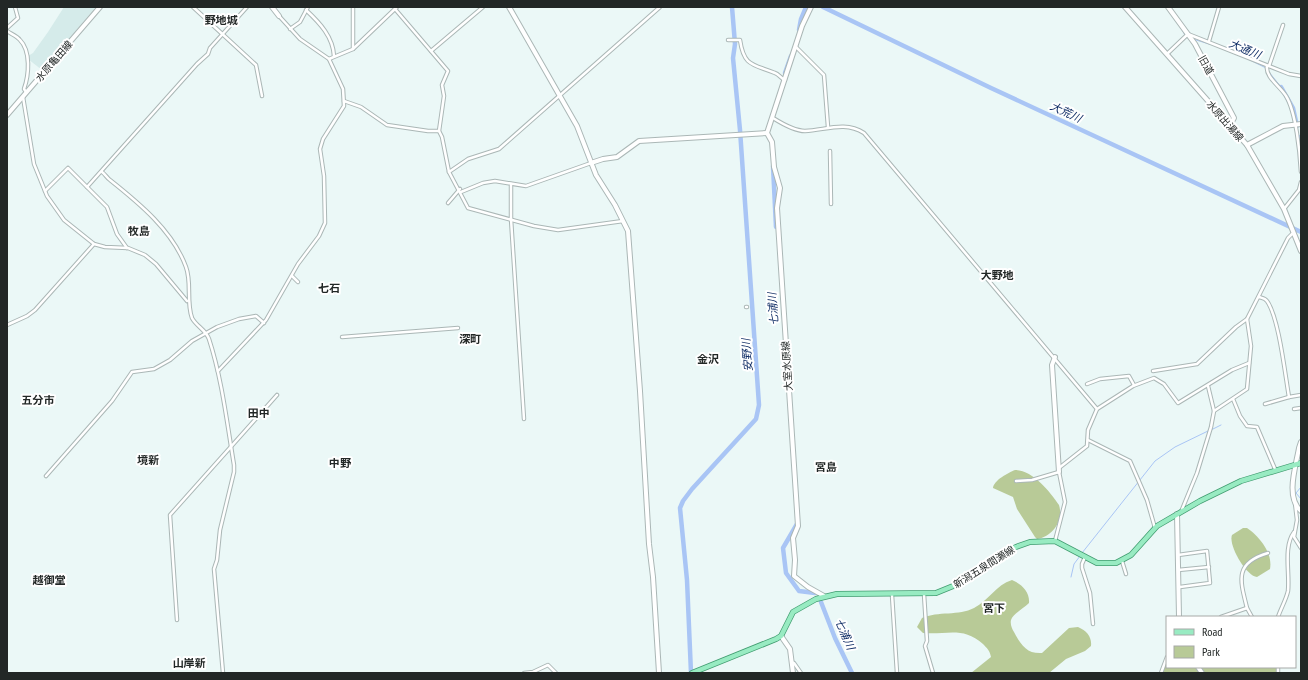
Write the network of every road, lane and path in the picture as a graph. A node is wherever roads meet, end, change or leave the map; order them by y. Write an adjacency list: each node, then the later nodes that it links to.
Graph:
1 (15, 7): 18 (street)
2 (100, 7): 33 (street, 水原亀田線)
3 (193, 7): 20 (street)
4 (247, 7): 20 (street)
5 (272, 7): 16 (street)
6 (352, 7): 25 (street)
7 (483, 7): 26 (street)
8 (509, 7): 34 (street)
9 (660, 7): 34 (street)
10 (811, 7): 24 (street)
11 (1125, 7): 27 (street, 水原出湯線)
12 (1168, 7): 21 (street, 旧道)
13 (1219, 7): 23 (street)
14 (307, 8): 19 (street); 28 (street)
15 (396, 8): 25 (street); 26 (street)
16 (279, 16): 19 (street)
17 (1283, 26): 30 (street)
18 (7, 29): 33 (street)
19 (290, 29): 29 (street)
20 (224, 34): 35 (street); 48 (street)
21 (1188, 34): 23 (street); 27 (street); 41 (street, 旧道)
22 (729, 40): 32 (street)
23 (1209, 41): 30 (street)
24 (796, 47): 32 (street); 42 (street)
25 (353, 49): 28 (street)
26 (431, 51): 43 (street)
27 (1166, 54): 41 (street, 水原出湯線)
28 (334, 56): 29 (street)
29 (329, 59): 37 (street)
30 (1268, 66): 31 (street); 40 (street)
31 (1301, 76)
32 (786, 80): 39 (street)
33 (27, 93): 36 (street, 水原亀田線)
34 (560, 94): 47 (street); 49 (street)
35 (262, 96)
36 (23, 97): 38 (street, 水原亀田線); 54 (street)
37 (344, 101): 43 (street); 65 (street)
38 (7, 115)
39 (773, 118): 42 (street); 44 (street)
40 (1297, 124): 45 (street); 50 (street)
41 (1230, 125): 45 (street, 水原出湯線)
42 (828, 127): 75 (street)
43 (439, 131): 49 (street)
44 (767, 133): 47 (street); 117 (street, 大室水原線)
45 (1247, 145): 58 (street, 水原出湯線)
46 (830, 151): 57 (street)
47 (592, 163): 52 (street); 60 (street)
48 (102, 172): 53 (street); 68 (street)
49 (449, 172): 55 (street)
50 (1301, 172)
51 (1301, 182): 58 (street)
52 (511, 184): 55 (street); 59 (street)
53 (87, 187): 54 (street); 63 (street)
54 (45, 191): 62 (street)
55 (460, 191): 56 (street); 59 (street)
56 (448, 203)
57 (831, 204)
58 (1284, 209): 61 (street, 水原出湯線)
59 (511, 219): 60 (street); 91 (street)
60 (624, 221): 132 (street)
61 (1294, 233): 64 (street, 水原出湯線); 67 (street)
62 (94, 244): 63 (street); 71 (street)
63 (128, 248): 68 (street)
64 (1301, 251)
65 (292, 276): 66 (street); 70 (street)
66 (298, 282)
67 (1259, 297): 69 (street); 84 (street)
68 (188, 303): 73 (street)
69 (1247, 319): 76 (street); 77 (street)
70 (264, 323): 73 (street); 78 (street)
71 (7, 325)
72 (458, 328): 74 (street)
73 (206, 333): 78 (street); 98 (street)
74 (342, 337)
75 (1055, 357): 88 (street); 97 (street)
76 (1249, 363): 81 (street); 85 (street)
77 (1153, 371)
78 (218, 372): 94 (street)
79 (1087, 384): 80 (street)
80 (1134, 385): 81 (street); 88 (street)
81 (1208, 386): 90 (street)
82 (277, 395): 94 (street)
83 (1301, 395): 84 (street)
84 (1289, 396): 86 (street)
85 (1233, 399): 90 (street); 96 (street)
86 (1265, 404)
87 (1301, 408): 89 (street)
88 (1097, 409): 92 (street)
89 (1294, 409)
90 (1214, 411): 102 (street)
91 (524, 419)
92 (1088, 440): 97 (street); 103 (street)
93 (1301, 442): 95 (street)
94 (231, 446): 123 (street); 129 (street)
95 (1298, 463): 96 (main road); 100 (street)
96 (1275, 469): 102 (main road)
97 (1059, 470): 99 (street); 105 (street)
98 (46, 476)
99 (1016, 482)
100 (1295, 503): 101 (street); 104 (street)
101 (1301, 510)
102 (1179, 513): 103 (main road); 109 (street)
103 (1155, 528): 110 (main road)
104 (1294, 532): 106 (street); 122 (street)
105 (1055, 541): 108 (main road); 115 (main road, 新潟五泉間瀬線)
106 (1301, 548)
107 (1268, 552): 118 (street)
108 (1082, 555): 110 (main road); 124 (street)
109 (1178, 555): 111 (street); 112 (street)
110 (1122, 561): 113 (street)
111 (1209, 567): 112 (street); 114 (street)
112 (1178, 570): 114 (street)
113 (1126, 574)
114 (1180, 587): 119 (street)
115 (924, 594): 116 (main road, 新潟五泉間瀬線); 136 (street)
116 (892, 595): 117 (main road, 新潟五泉間瀬線); 135 (street)
117 (824, 596): 125 (main road, 新潟五泉間瀬線)
118 (1247, 608): 120 (street); 121 (street)
119 (1179, 616)
120 (1224, 616)
121 (1251, 616)
122 (1278, 616)
123 (177, 620)
124 (1094, 624)
125 (781, 636): 127 (street); 128 (main road)
126 (1166, 660): 137 (street)
127 (792, 662): 133 (street); 134 (street)
128 (694, 672)
129 (223, 673)
130 (524, 673): 131 (street)
131 (556, 673)
132 (659, 673)
133 (792, 673)
134 (801, 673)
135 (897, 673)
136 (933, 673)
137 (1161, 673)

